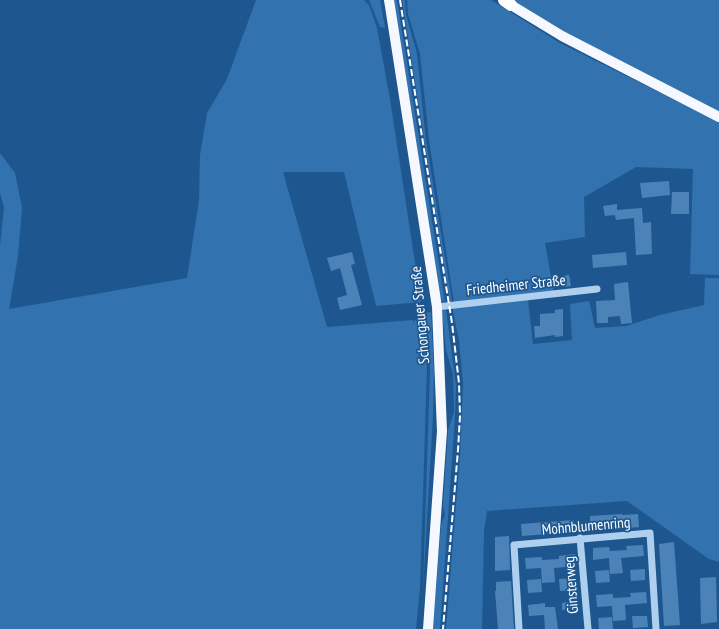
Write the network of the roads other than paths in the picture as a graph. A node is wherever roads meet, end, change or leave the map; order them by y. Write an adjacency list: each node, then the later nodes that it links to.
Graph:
1 (388, 0): 5 (main road, Schongauer Straße)
2 (508, 2): 3 (main road)
3 (719, 117)
4 (596, 289): 5 (street, Friedheimer Straße)
5 (437, 307): 7 (main road, Schongauer Straße)
6 (580, 538): 8 (street, Mohnblumenring); 9 (street, Ginsterweg); 10 (street, Mohnblumenring)
7 (428, 629)
8 (520, 629)
9 (588, 629)
10 (656, 629)

